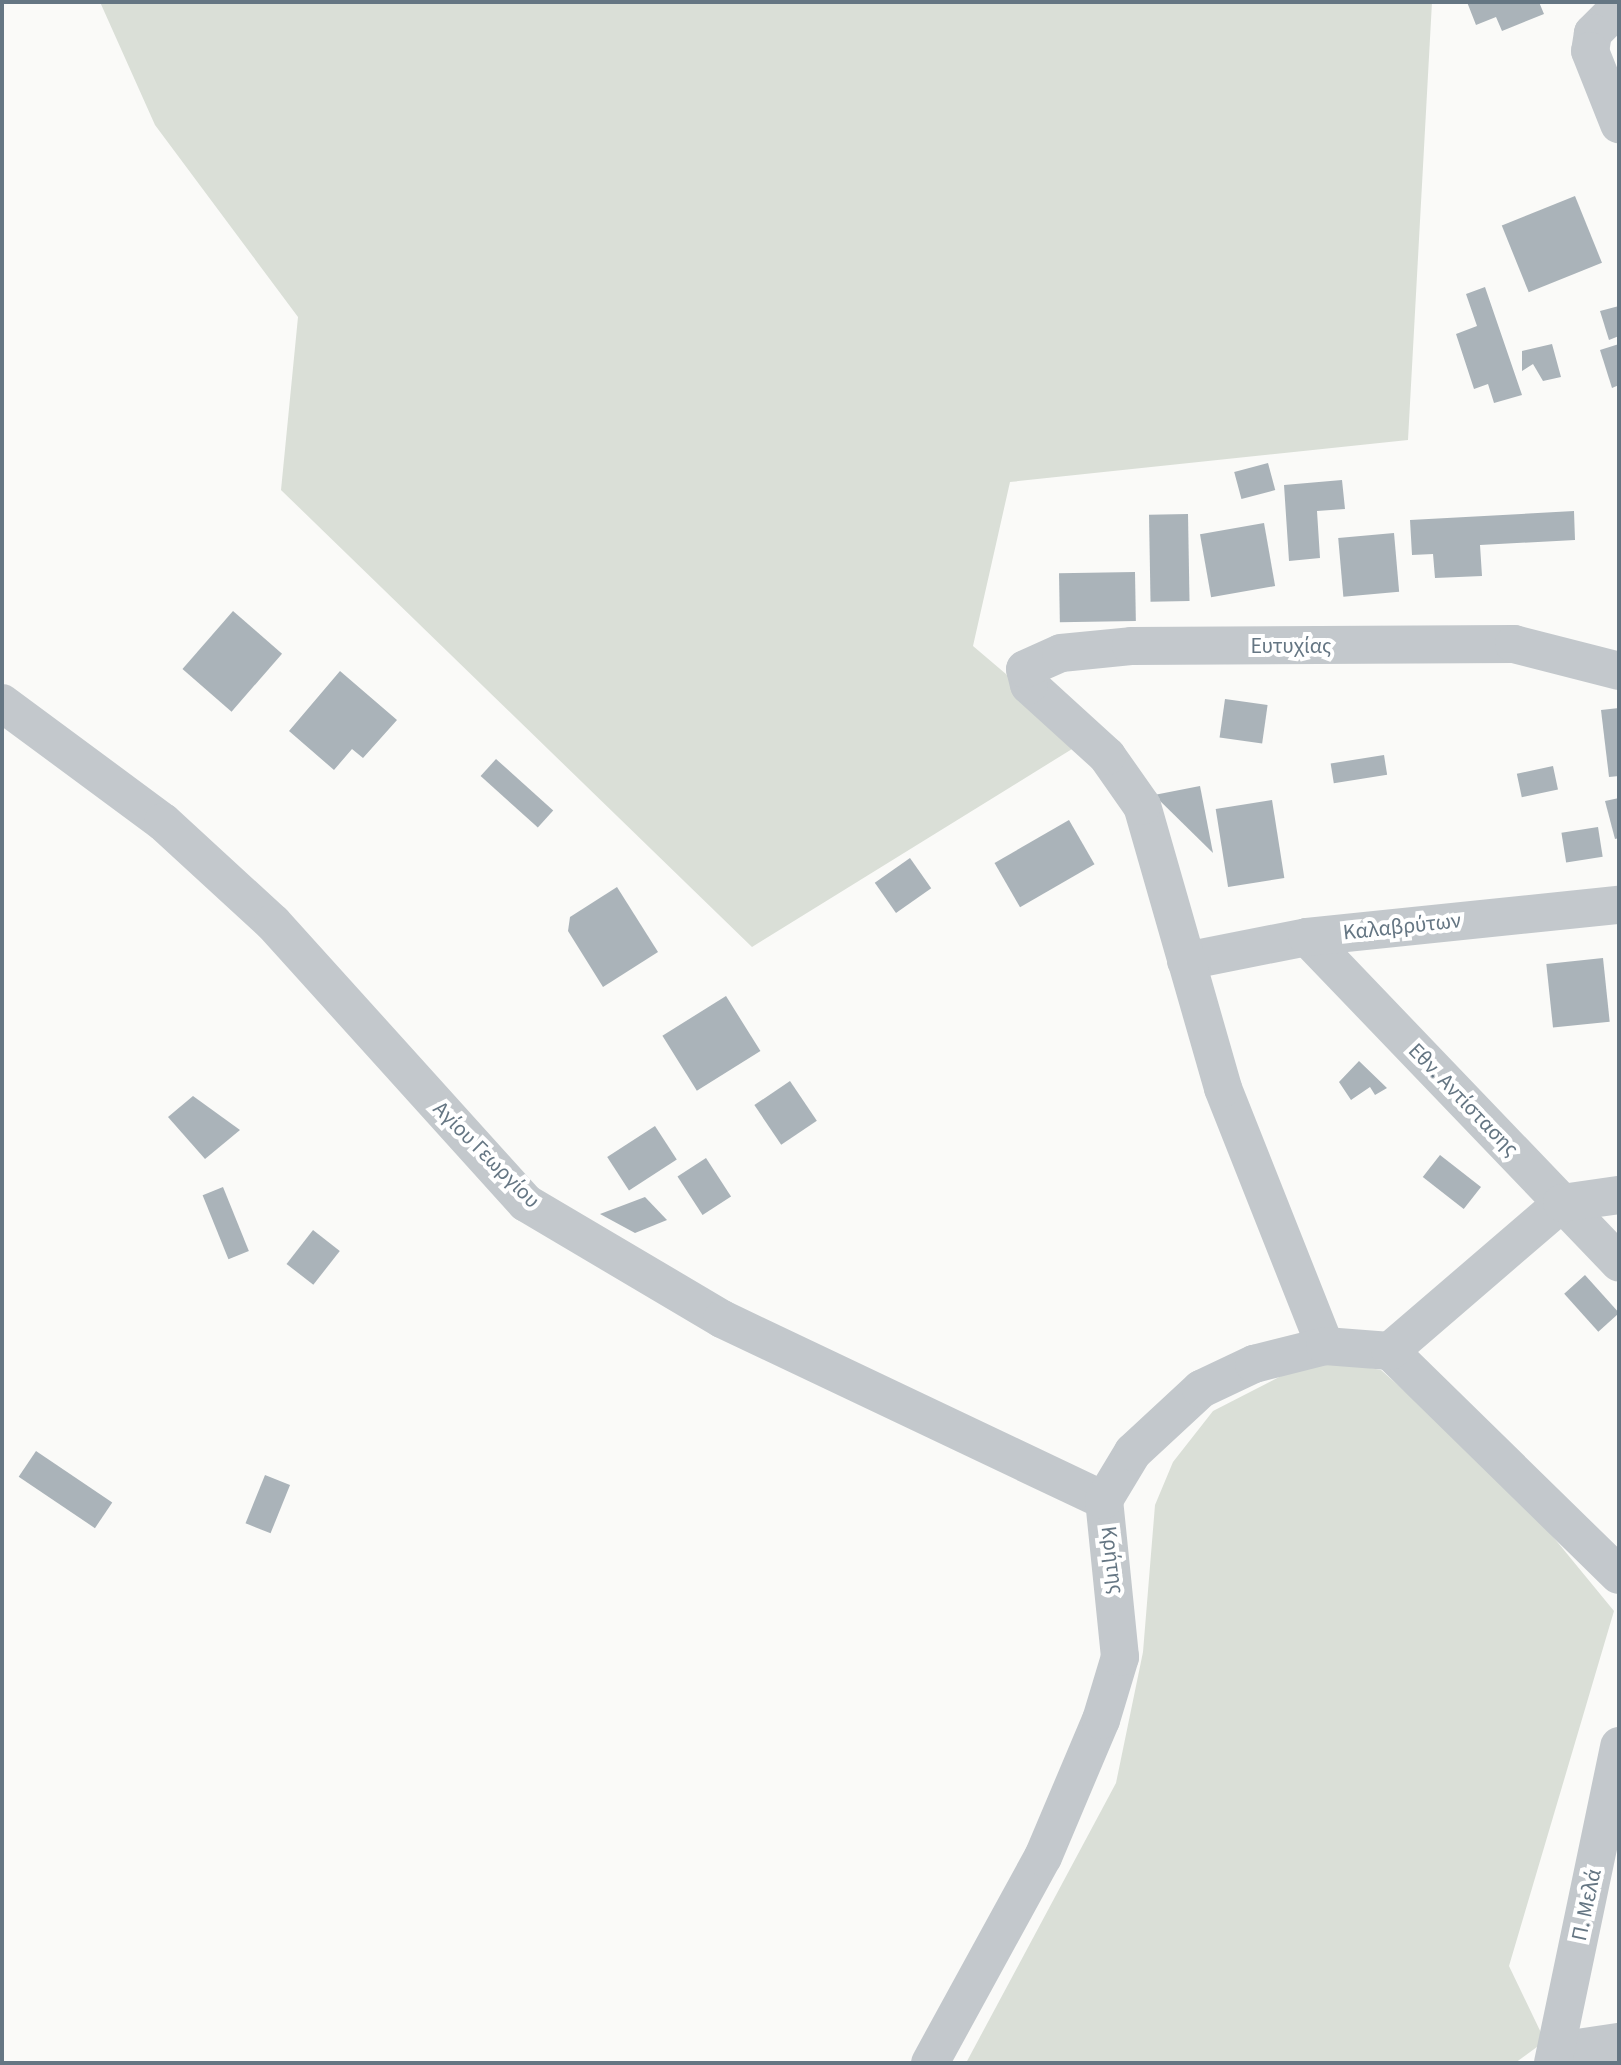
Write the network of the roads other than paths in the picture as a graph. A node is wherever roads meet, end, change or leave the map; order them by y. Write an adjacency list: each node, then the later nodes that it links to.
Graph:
1 (1619, 7): 2 (street)
2 (1619, 124)
3 (1619, 671): 7 (street, Ευτυχίας)
4 (2, 703): 13 (street, Αγίου Γεωργίου)
5 (1619, 905): 6 (street, Καλαβρύτων)
6 (1307, 937): 7 (street, Καλαβρύτων); 9 (street, Εθν. Αντίστασης)
7 (1186, 961): 11 (street)
8 (1619, 1195): 9 (street)
9 (1562, 1203): 10 (street, Εθν. Αντίστασης); 12 (street)
10 (1619, 1262)
11 (1325, 1346): 12 (street, Κρήτης); 13 (street, Κρήτης)
12 (1390, 1351): 14 (street)
13 (1104, 1500): 18 (street, Κρήτης)
14 (1619, 1575)
15 (1617, 1765): 17 (street, Π. Μελά)
16 (1619, 2042): 17 (street)
17 (1555, 2057)
18 (930, 2063)

